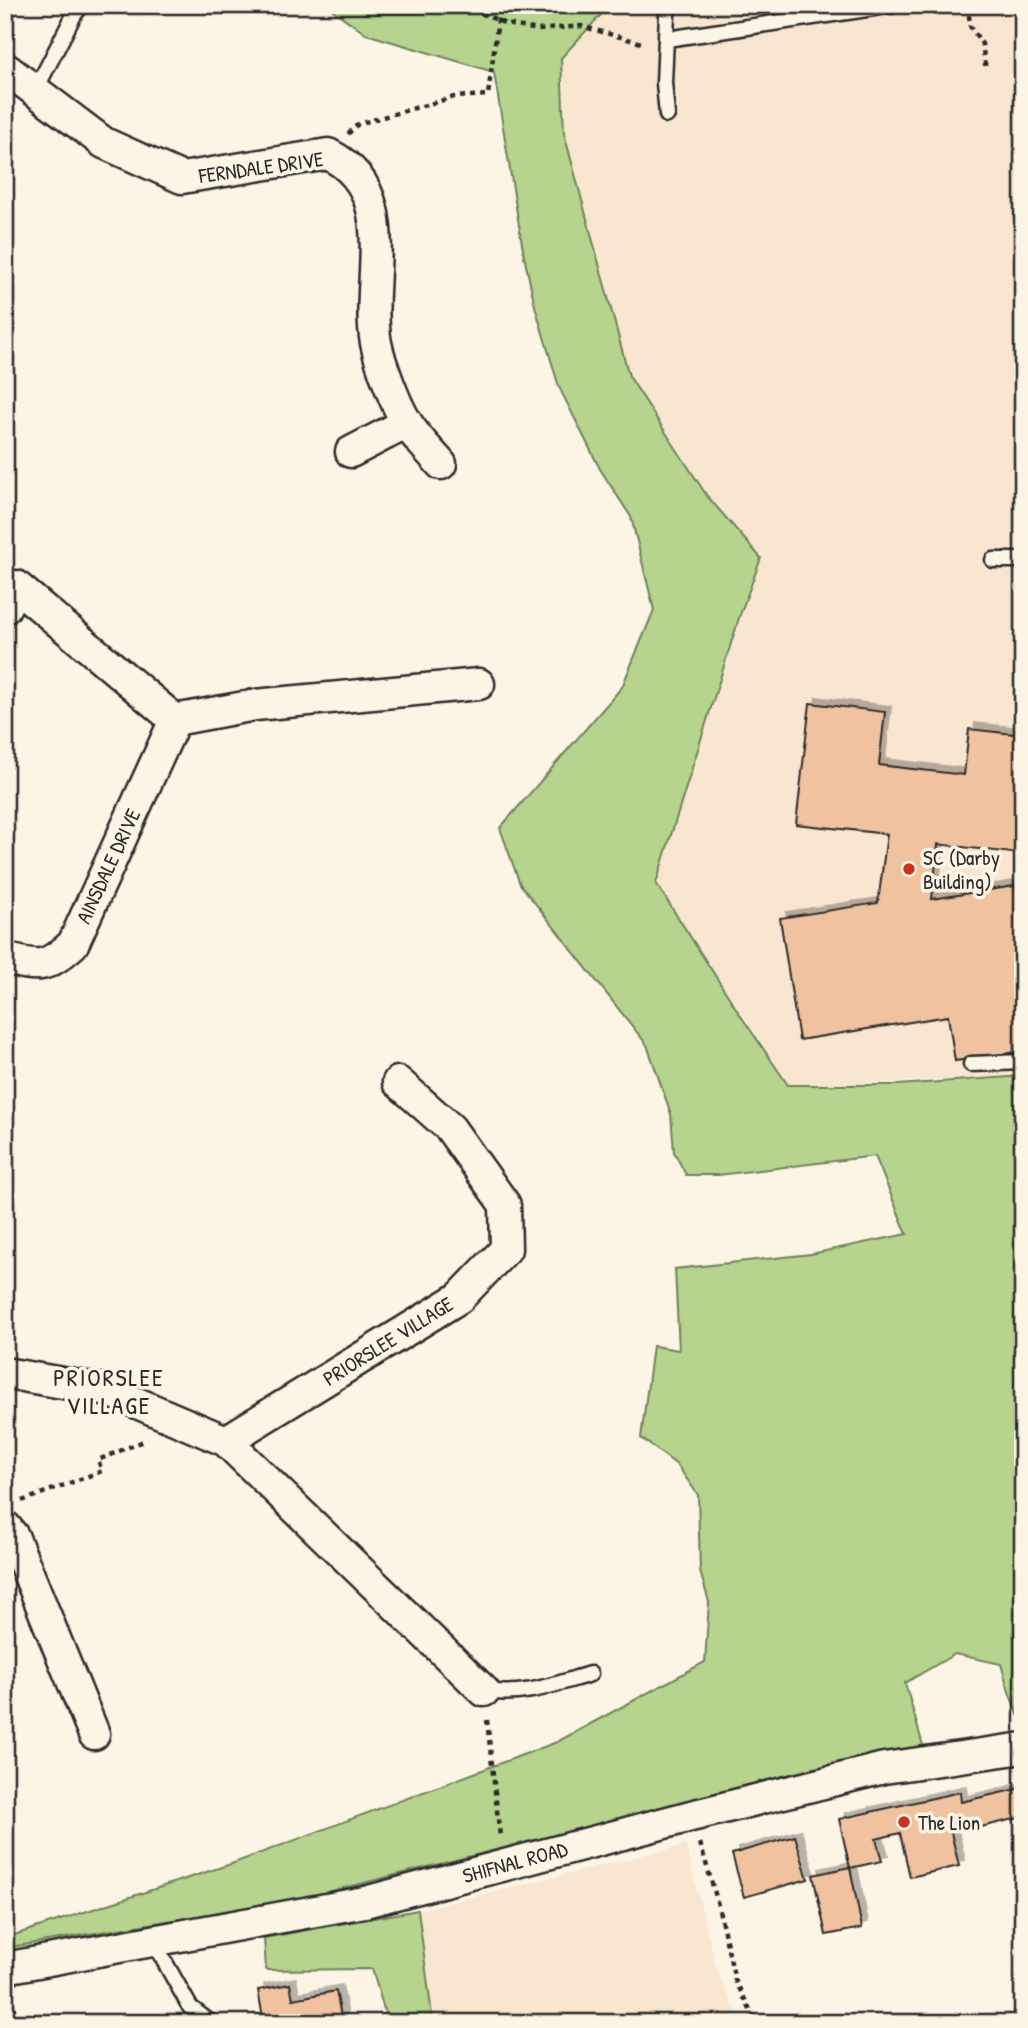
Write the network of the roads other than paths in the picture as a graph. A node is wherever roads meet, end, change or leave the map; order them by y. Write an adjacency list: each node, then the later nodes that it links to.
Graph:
1 (82, 5): 6 (lane)
2 (670, 5): 4 (lane)
3 (894, 5): 4 (lane)
4 (667, 39): 7 (lane)
5 (5, 68): 6 (street, FERNDALE DRIVE)
6 (35, 91): 8 (street, FERNDALE DRIVE)
7 (667, 115)
8 (407, 423): 9 (street); 10 (street, FERNDALE DRIVE)
9 (351, 452)
10 (441, 464)
11 (993, 560): 12 (lane)
12 (1023, 560)
13 (9, 588): 15 (street)
14 (479, 684): 15 (street)
15 (175, 720): 16 (street, AINSDALE DRIVE)
16 (5, 958)
17 (1023, 1062): 18 (lane)
18 (971, 1064)
19 (398, 1082): 21 (street, PRIORSLEE VILLAGE)
20 (5, 1373): 21 (street)
21 (226, 1441): 24 (street)
22 (11, 1515): 25 (street)
23 (590, 1674): 24 (lane)
24 (484, 1691)
25 (94, 1734)
26 (1023, 1748): 27 (street, SHIFNAL ROAD)
27 (152, 1941): 28 (street, SHIFNAL ROAD); 31 (lane)
28 (5, 1968)
29 (5, 2005): 30 (lane)
30 (14, 2023)
31 (211, 2023)

